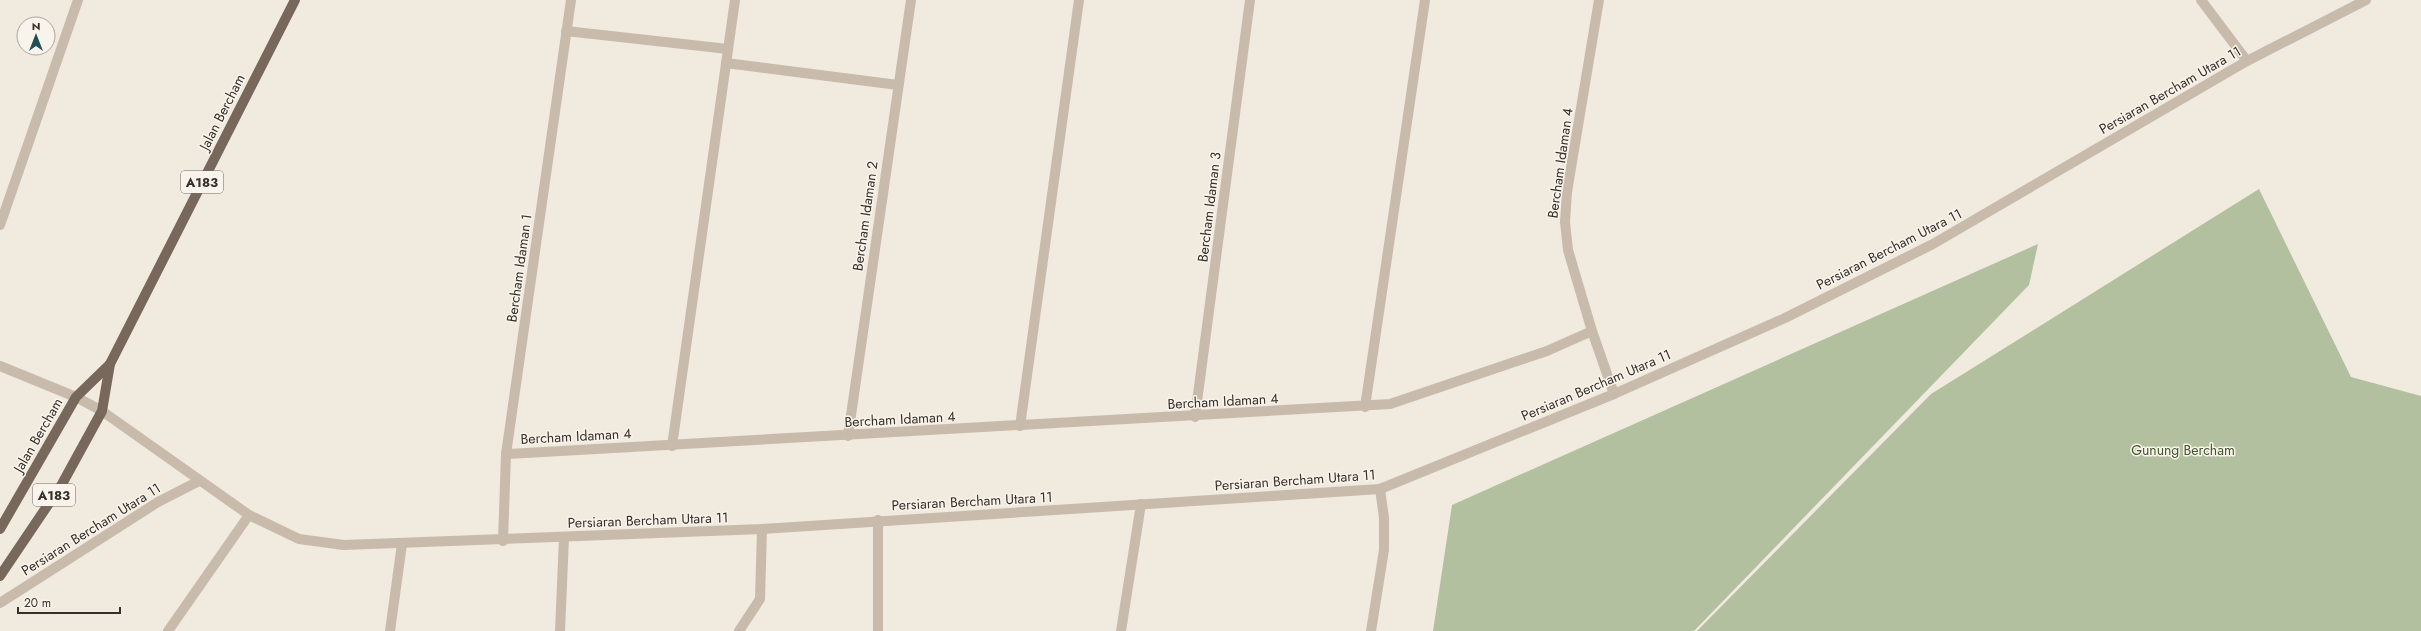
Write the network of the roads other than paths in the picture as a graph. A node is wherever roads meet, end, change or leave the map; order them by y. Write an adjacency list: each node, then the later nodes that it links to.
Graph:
1 (78, 0): 17 (street)
2 (295, 0): 19 (main road, Jalan Bercham / A183)
3 (571, 0): 12 (street, Bercham Idaman 1)
4 (735, 0): 13 (street)
5 (911, 0): 16 (street, Bercham Idaman 2)
6 (1079, 0): 26 (street)
7 (1250, 0): 25 (street, Bercham Idaman 3)
8 (1425, 0): 23 (street)
9 (1598, 0): 18 (street, Bercham Idaman 4)
10 (2201, 0): 14 (street)
11 (2366, 0): 14 (street, Persiaran Bercham Utara 11)
12 (566, 31): 13 (street); 29 (street, Bercham Idaman 1)
13 (728, 49): 15 (street)
14 (2247, 61): 21 (street, Persiaran Bercham Utara 11)
15 (726, 63): 16 (street); 28 (street)
16 (898, 85): 27 (street, Bercham Idaman 2)
17 (0, 225)
18 (1592, 331): 21 (street); 23 (street, Bercham Idaman 4)
19 (110, 364): 22 (main road, Jalan Bercham / A183); 24 (main road, Jalan Bercham / A183)
20 (0, 366): 22 (street, Persiaran Bercham Utara 11)
21 (1614, 394): 31 (street, Persiaran Bercham Utara 11)
22 (76, 397): 24 (street, Persiaran Bercham Utara 11); 35 (main road, Jalan Bercham / A183)
23 (1365, 407): 25 (street, Bercham Idaman 4)
24 (102, 411): 30 (street, Persiaran Bercham Utara 11); 40 (main road, Jalan Bercham / A183)
25 (1195, 417): 26 (street, Bercham Idaman 4)
26 (1020, 426): 27 (street, Bercham Idaman 4)
27 (848, 436): 28 (street, Bercham Idaman 4)
28 (672, 446): 29 (street, Bercham Idaman 4)
29 (506, 454): 38 (street, Bercham Idaman 1)
30 (199, 481): 33 (street, Persiaran Bercham Utara 11); 41 (street, Persiaran Bercham Utara 11)
31 (1380, 489): 32 (street, Persiaran Bercham Utara 11); 48 (street)
32 (1141, 504): 34 (street, Persiaran Bercham Utara 11); 47 (street)
33 (249, 515): 39 (street, Persiaran Bercham Utara 11); 42 (street)
34 (878, 520): 36 (street, Persiaran Bercham Utara 11); 46 (street)
35 (0, 529)
36 (762, 529): 37 (street, Persiaran Bercham Utara 11); 45 (street)
37 (564, 538): 38 (street, Persiaran Bercham Utara 11); 44 (street)
38 (503, 540): 39 (street, Persiaran Bercham Utara 11)
39 (402, 544): 43 (street)
40 (0, 576)
41 (0, 603)
42 (168, 631)
43 (390, 631)
44 (560, 631)
45 (739, 631)
46 (878, 631)
47 (1121, 631)
48 (1371, 631)

